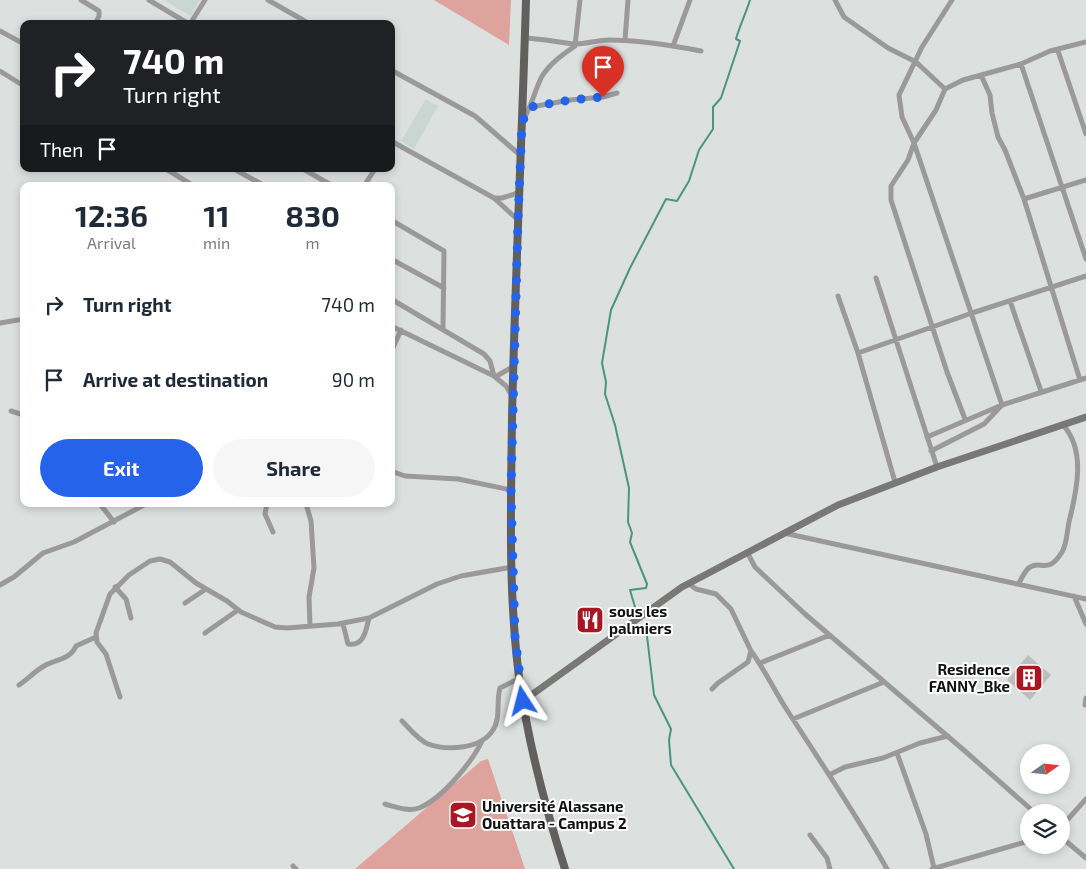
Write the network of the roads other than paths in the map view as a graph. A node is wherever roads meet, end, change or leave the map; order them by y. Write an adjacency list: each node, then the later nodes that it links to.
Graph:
1 (81, 0): 11 (street)
2 (149, 0): 12 (street)
3 (205, 0): 13 (street)
4 (268, 0): 14 (street)
5 (526, 0): 16 (main road)
6 (580, 0): 20 (street)
7 (628, 0): 17 (street)
8 (690, 0): 21 (street)
9 (835, 0): 24 (street)
10 (952, 0): 24 (street)
11 (98, 20)
12 (183, 20)
13 (192, 20)
14 (303, 20)
15 (0, 31): 18 (street)
16 (525, 38): 20 (street); 33 (main road)
17 (625, 40): 20 (street); 21 (street)
18 (20, 42)
19 (1086, 42): 23 (street)
20 (576, 44): 32 (street)
21 (673, 46): 22 (street)
22 (701, 51)
23 (1058, 51): 25 (street); 34 (street)
24 (916, 62): 30 (street); 36 (street)
25 (1021, 64): 28 (street); 45 (street)
26 (0, 71): 29 (street)
27 (395, 72): 37 (street)
28 (981, 75): 30 (street); 48 (street)
29 (20, 84)
30 (945, 89): 36 (street)
31 (616, 93): 32 (street)
32 (531, 107): 33 (street)
33 (522, 122): 37 (main road)
34 (1086, 134)
35 (395, 143): 47 (street)
36 (914, 143): 60 (street); 63 (street)
37 (520, 154): 46 (main road)
38 (171, 172): 42 (street)
39 (239, 172): 43 (street)
40 (308, 172): 44 (street)
41 (1086, 180): 45 (street)
42 (187, 182)
43 (258, 182)
44 (326, 182)
45 (1062, 187): 48 (street); 51 (street)
46 (518, 193): 47 (street); 49 (main road)
47 (494, 198): 49 (street)
48 (1024, 199): 55 (street)
49 (518, 220): 70 (main road)
50 (395, 222): 56 (street)
51 (1086, 259)
52 (395, 260): 56 (street)
53 (1086, 276): 55 (street)
54 (876, 278): 67 (street)
55 (1052, 287): 58 (street); 72 (street)
56 (444, 288): 65 (street)
57 (838, 296): 69 (street)
58 (1010, 301): 60 (street); 73 (street)
59 (395, 302): 65 (street)
60 (972, 313): 63 (street); 75 (street)
61 (20, 320): 62 (street)
62 (0, 323)
63 (932, 327): 67 (street); 79 (street)
64 (395, 328): 66 (street)
65 (443, 328): 71 (street)
66 (401, 330): 68 (street); 71 (street)
67 (896, 341): 69 (street); 81 (street)
68 (395, 343)
69 (858, 354): 85 (street)
70 (514, 366): 71 (street); 74 (main road)
71 (494, 376): 74 (street)
72 (1083, 379): 73 (street)
73 (1041, 391): 75 (street)
74 (513, 397): 86 (main road)
75 (1002, 405): 79 (street); 82 (street)
76 (11, 411): 77 (street)
77 (20, 414)
78 (1086, 417): 80 (main road)
79 (965, 419): 81 (street)
80 (1064, 425): 83 (main road); 96 (street)
81 (927, 437): 82 (street)
82 (931, 450): 83 (street)
83 (937, 468): 85 (main road)
84 (395, 472): 86 (street)
85 (895, 482): 93 (main road)
86 (511, 490): 95 (main road)
87 (102, 507): 91 (street)
88 (141, 507): 91 (street)
89 (267, 507): 92 (street)
90 (307, 507): 109 (street)
91 (114, 522): 98 (street)
92 (273, 532)
93 (784, 533): 94 (main road); 96 (street)
94 (748, 552): 97 (main road); 111 (street)
95 (513, 566): 106 (street); 115 (main road)
96 (1019, 583): 101 (street)
97 (689, 584): 113 (street); 121 (main road)
98 (0, 585)
99 (115, 587): 100 (street); 105 (street); 112 (street)
100 (206, 589): 103 (street); 104 (street)
101 (1074, 596): 102 (street); 108 (street)
102 (1086, 599)
103 (185, 603)
104 (238, 610): 109 (street); 110 (street)
105 (131, 618)
106 (370, 618): 107 (street); 107 (street)
107 (343, 624): 109 (street)
108 (1086, 624)
109 (310, 626)
110 (205, 633)
111 (830, 635): 114 (street); 116 (street)
112 (96, 638): 117 (street); 119 (street)
113 (750, 651): 114 (street); 118 (street)
114 (760, 664): 123 (street)
115 (520, 678): 121 (main road); 126 (street)
116 (884, 682): 123 (street); 125 (street)
117 (18, 685)
118 (712, 689)
119 (120, 697)
120 (1086, 698): 122 (street)
121 (523, 701): 137 (main road)
122 (1085, 705)
123 (793, 719): 128 (street)
124 (402, 721): 126 (street)
125 (948, 736): 127 (street); 131 (street)
126 (482, 741): 130 (street)
127 (897, 753): 128 (street); 140 (street)
128 (829, 774): 139 (street)
129 (1086, 799): 132 (street)
130 (385, 804)
131 (1025, 804)
132 (1070, 817)
133 (810, 835): 138 (street)
134 (1020, 844): 140 (street)
135 (1070, 845): 136 (street)
136 (1086, 858)
137 (565, 869)
138 (830, 869)
139 (887, 869)
140 (933, 869)

